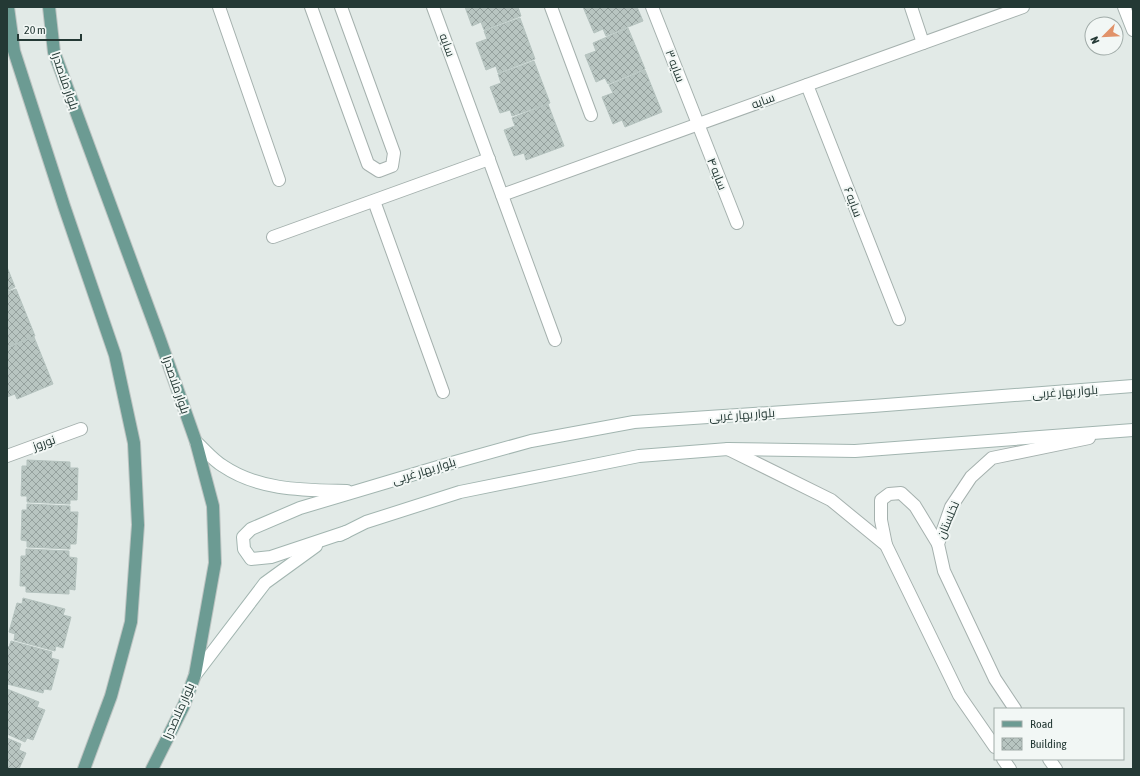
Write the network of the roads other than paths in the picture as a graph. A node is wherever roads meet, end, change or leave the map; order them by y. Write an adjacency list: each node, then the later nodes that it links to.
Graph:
1 (8, 7): 41 (main road)
2 (49, 7): 29 (main road, بلوار ملاصدرا)
3 (310, 7): 4 (street)
4 (341, 7)
5 (433, 7): 17 (street, سایه)
6 (551, 7): 15 (street)
7 (652, 7): 16 (street, سایه ۳)
8 (911, 7): 13 (street)
9 (1023, 7): 13 (street, سایه)
10 (1124, 7): 12 (street)
11 (223, 8): 18 (street)
12 (1133, 30)
13 (923, 43): 14 (street, سایه)
14 (807, 85): 16 (street, سایه); 23 (street, سایه ۶)
15 (591, 115)
16 (698, 124): 19 (street, سایه); 21 (street, سایه ۴)
17 (489, 159): 19 (street, سایه); 20 (street)
18 (279, 180)
19 (502, 195): 24 (street, سایه)
20 (374, 201): 22 (street); 26 (street)
21 (737, 223)
22 (273, 237)
23 (899, 318)
24 (555, 340)
25 (1133, 386): 32 (street, بلوار بهار غربی)
26 (443, 392)
27 (81, 429): 31 (street, نوروز)
28 (1127, 431): 30 (street); 34 (street, نخلستان)
29 (196, 442): 32 (street); 36 (main road, بلوار ملاصدرا)
30 (728, 449): 33 (street); 35 (street)
31 (7, 455)
32 (358, 492): 33 (street, بلوار بهار غربی)
33 (346, 532): 36 (street)
34 (938, 544): 35 (street); 37 (street, نخلستان)
35 (886, 545): 38 (street)
36 (195, 675): 42 (main road, بلوار ملاصدرا)
37 (1014, 708)
38 (994, 746)
39 (1004, 760): 43 (street)
40 (1050, 760): 44 (street)
41 (84, 769)
42 (152, 769)
43 (1010, 769)
44 (1056, 769)

